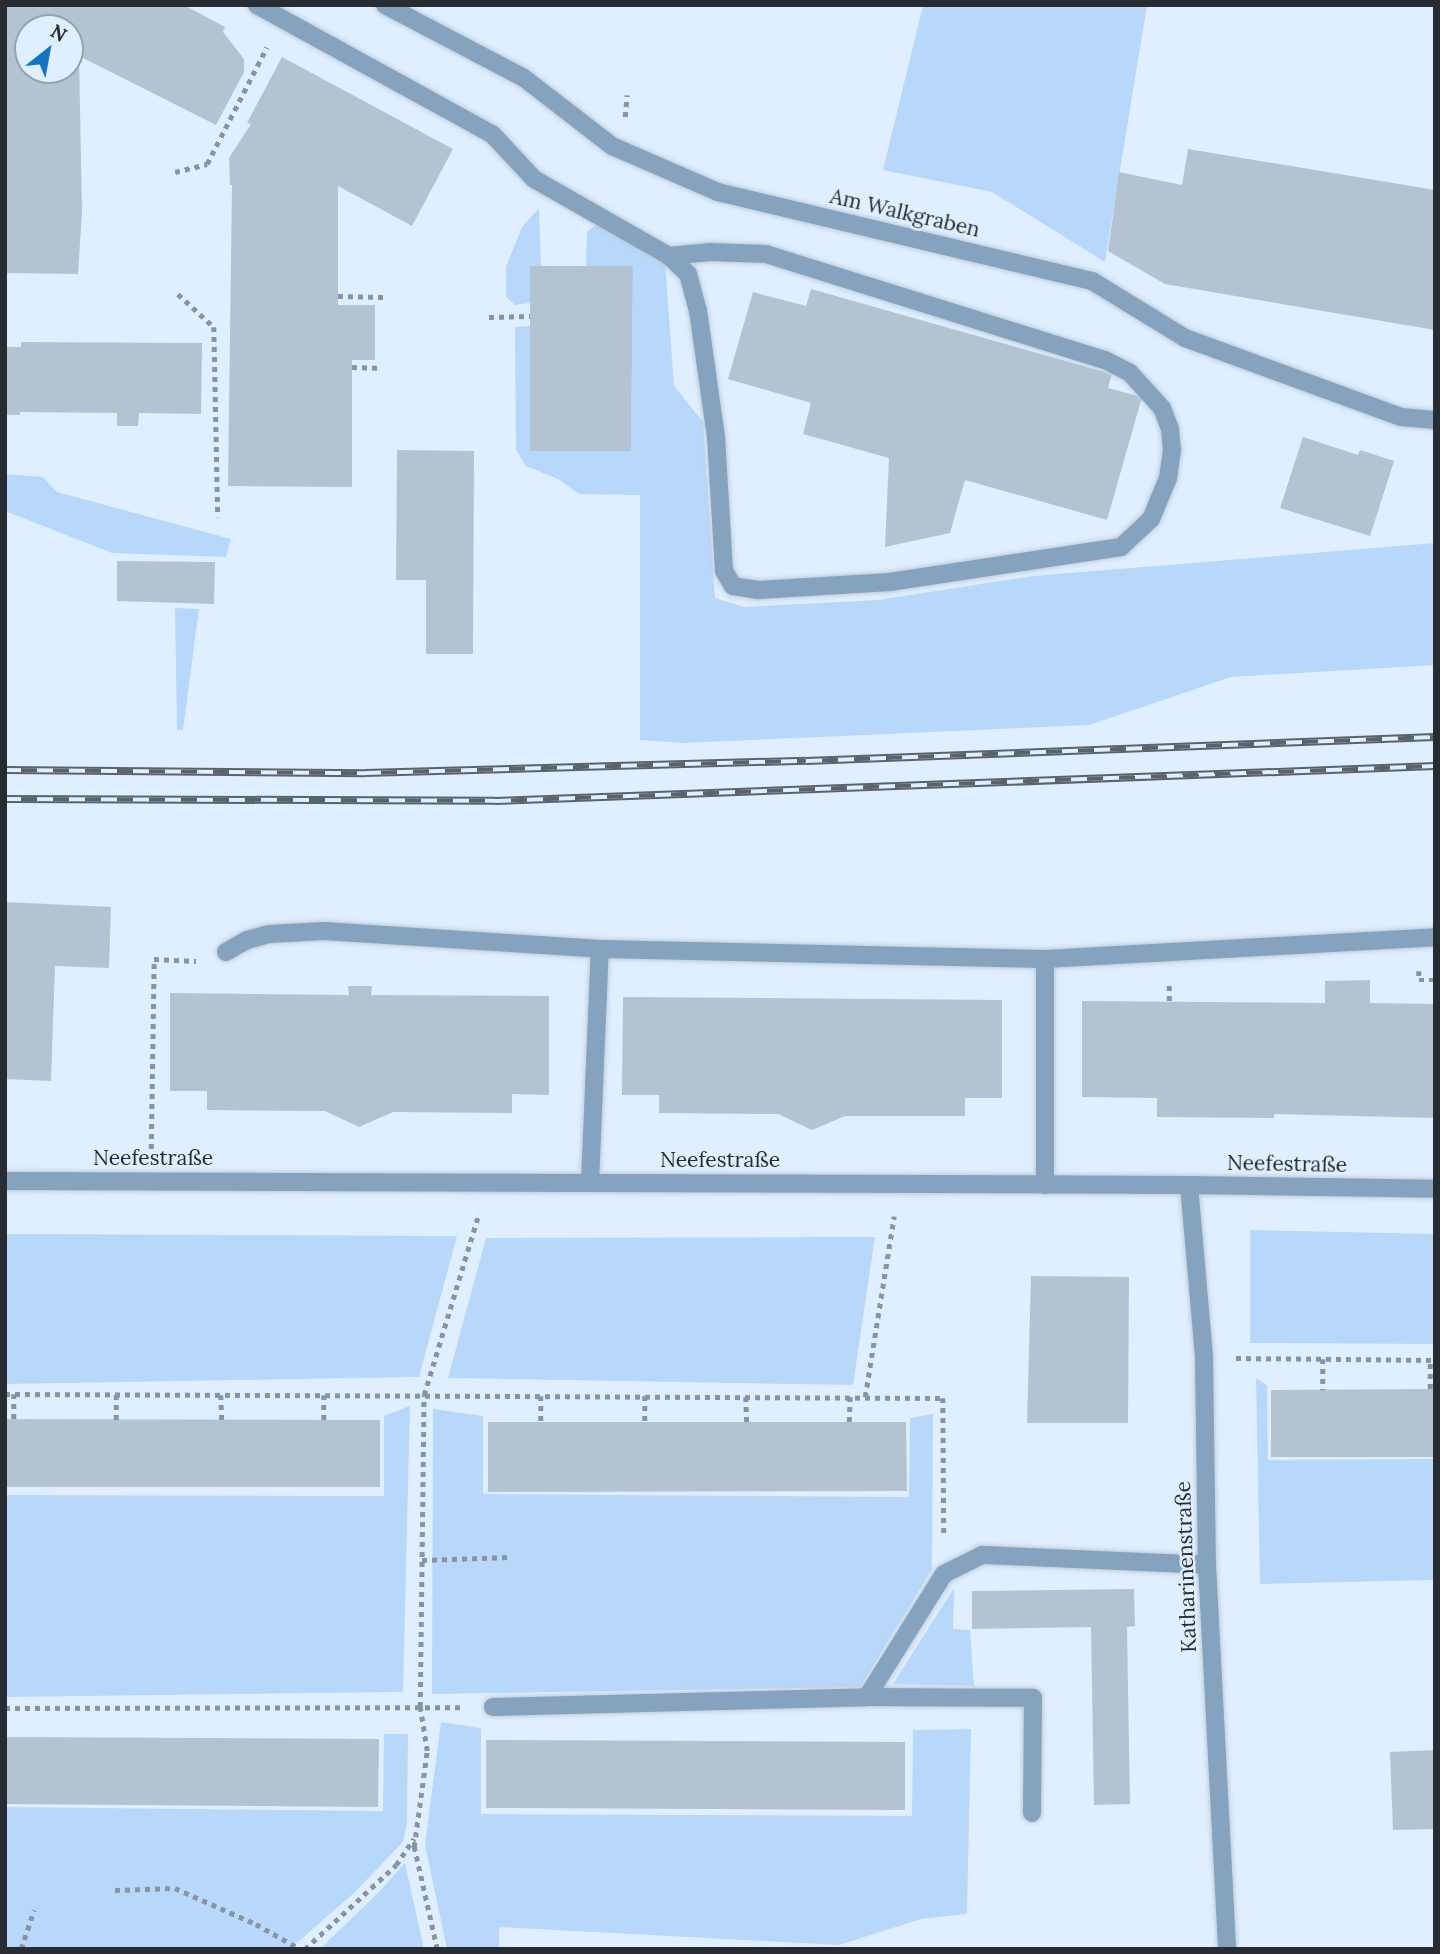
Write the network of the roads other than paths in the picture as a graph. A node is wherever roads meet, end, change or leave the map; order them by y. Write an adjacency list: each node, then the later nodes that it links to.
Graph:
1 (257, 5): 3 (street)
2 (385, 5): 4 (street, Am Walkgraben)
3 (669, 256): 3 (street)
4 (1435, 419)
5 (1435, 937): 8 (street)
6 (600, 949): 7 (street); 8 (street); 10 (street)
7 (226, 952)
8 (1045, 959): 11 (street)
9 (5, 1181): 10 (street, Neefestraße)
10 (590, 1183): 11 (street, Neefestraße)
11 (1045, 1185): 12 (street, Neefestraße)
12 (1189, 1185): 13 (street, Neefestraße); 14 (street, Katharinenstraße)
13 (1435, 1189)
14 (1207, 1564): 15 (street); 18 (street, Katharinenstraße)
15 (867, 1697): 16 (street); 17 (street)
16 (493, 1707)
17 (1032, 1813)
18 (1227, 1949)

